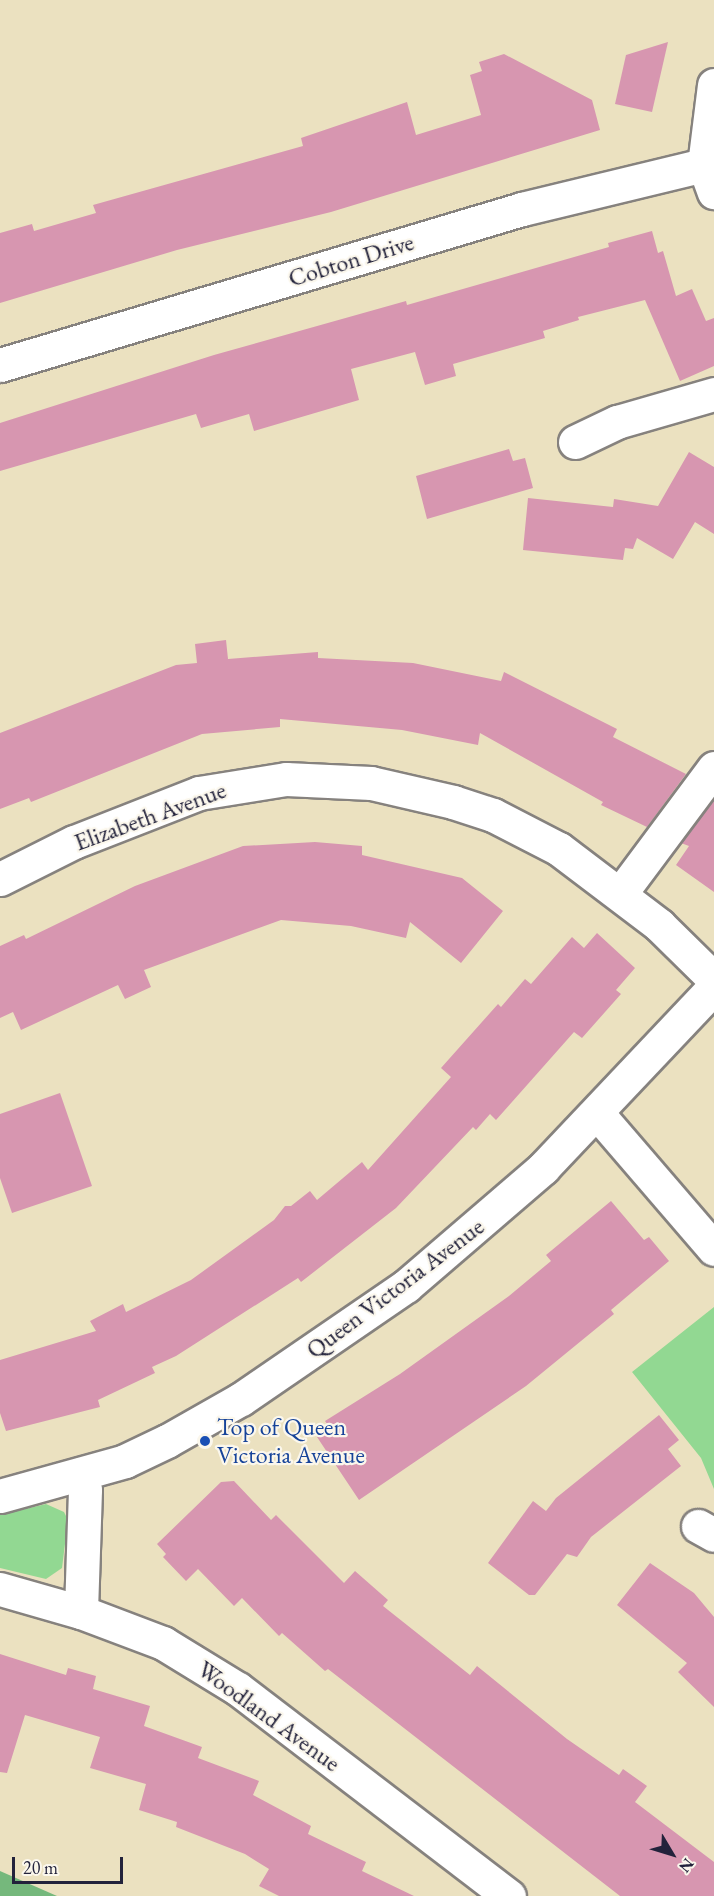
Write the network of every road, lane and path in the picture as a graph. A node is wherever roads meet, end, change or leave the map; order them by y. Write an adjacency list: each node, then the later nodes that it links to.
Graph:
1 (714, 84): 2 (street)
2 (709, 178): 3 (street, Cobton Drive)
3 (0, 365)
4 (714, 394): 5 (street)
5 (575, 442)
6 (714, 768): 8 (street)
7 (0, 879): 8 (street, Elizabeth Avenue)
8 (620, 894): 9 (street, Elizabeth Avenue)
9 (714, 979)
10 (714, 987): 11 (street, Queen Victoria Avenue)
11 (597, 1113): 12 (street); 13 (street, Queen Victoria Avenue)
12 (714, 1249)
13 (81, 1474): 14 (street, Queen Victoria Avenue); 16 (street)
14 (0, 1496)
15 (0, 1589): 16 (street, Woodland Avenue)
16 (81, 1612): 17 (street, Woodland Avenue)
17 (509, 1896)

